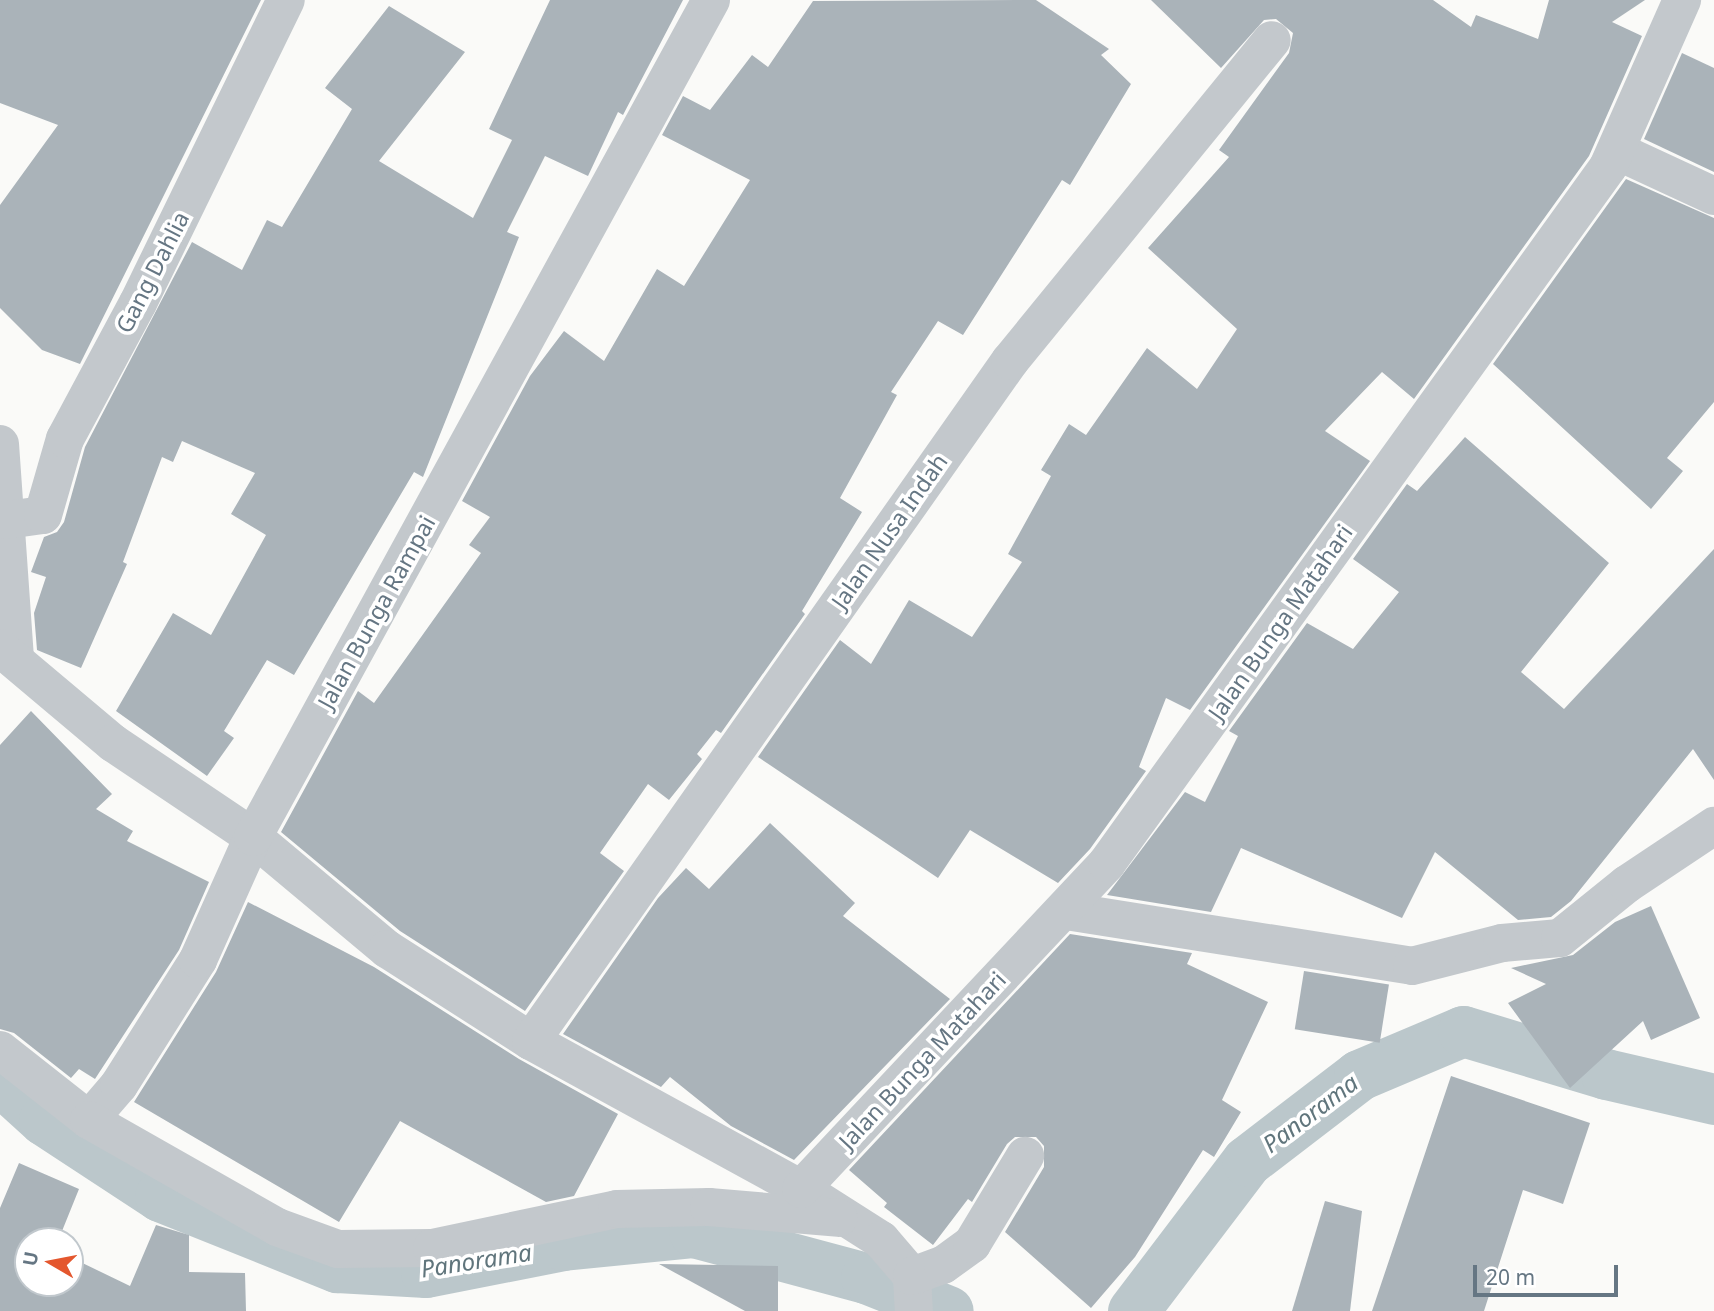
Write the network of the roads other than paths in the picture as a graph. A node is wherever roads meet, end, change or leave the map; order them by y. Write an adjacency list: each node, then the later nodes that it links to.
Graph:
1 (286, 0): 8 (street, Gang Dahlia)
2 (711, 0): 11 (street, Jalan Bunga Rampai)
3 (1682, 0): 5 (street, Jalan Bunga Matahari)
4 (1272, 40): 13 (street, Jalan Nusa Indah)
5 (1617, 152): 6 (street); 12 (street, Jalan Bunga Matahari)
6 (1714, 195)
7 (0, 444): 8 (street)
8 (8, 520): 9 (street)
9 (7, 652): 11 (street)
10 (1714, 826): 12 (street)
11 (253, 837): 13 (street); 15 (street, Jalan Bunga Rampai)
12 (1066, 911): 17 (street, Jalan Bunga Matahari)
13 (531, 1041): 17 (street)
14 (0, 1050): 15 (street)
15 (89, 1120): 18 (street)
16 (1025, 1156): 19 (street)
17 (801, 1189): 18 (street)
18 (848, 1219): 19 (street)
19 (913, 1292)

